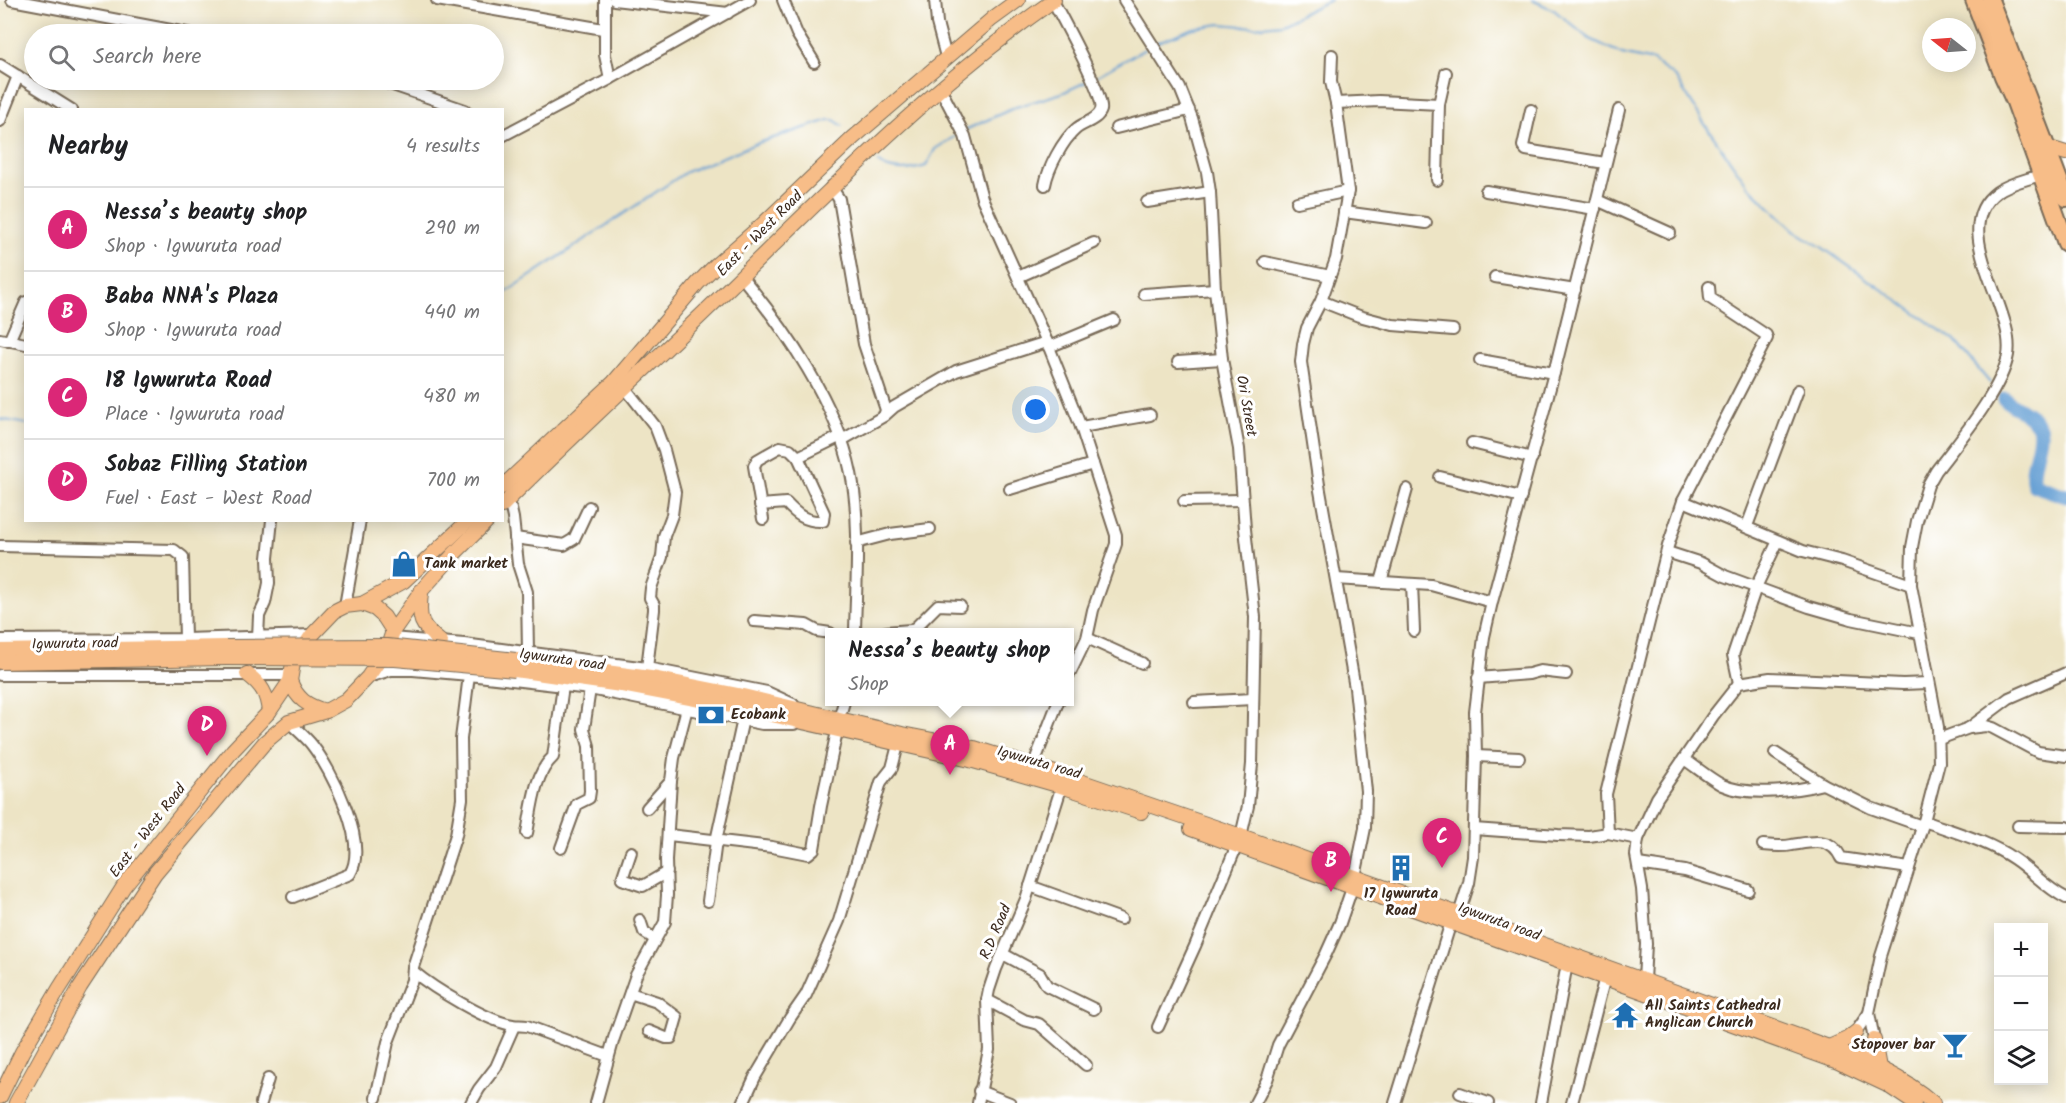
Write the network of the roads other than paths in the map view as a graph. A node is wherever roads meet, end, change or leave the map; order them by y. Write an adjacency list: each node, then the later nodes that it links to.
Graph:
1 (12, 0): 14 (street)
2 (437, 0): 15 (street)
3 (605, 0): 15 (street)
4 (614, 0): 13 (street)
5 (750, 0): 13 (street)
6 (783, 0): 18 (street)
7 (935, 0): 17 (street)
8 (1018, 0): 17 (main road, East - West Road)
9 (1054, 0): 26 (main road, East - West Road); 44 (street)
10 (1124, 0): 31 (street, Ori Street)
11 (1974, 0): 42 (highway)
12 (1990, 0): 39 (highway)
13 (728, 13): 22 (street)
14 (139, 24)
15 (603, 29): 22 (street)
16 (1332, 55): 27 (street)
17 (946, 57): 85 (main road, East - West Road)
18 (814, 62)
19 (0, 65): 21 (street)
20 (1446, 73): 28 (street)
21 (18, 76): 23 (street); 34 (street)
22 (610, 79): 36 (street)
23 (24, 80)
24 (40, 90): 29 (street)
25 (407, 90): 30 (street)
26 (941, 90): 45 (main road, East - West Road); 61 (street)
27 (1336, 103): 28 (street); 46 (street)
28 (1439, 104): 43 (street)
29 (69, 108)
30 (459, 108)
31 (1189, 110): 37 (street); 48 (street, Ori Street)
32 (1531, 110): 41 (street)
33 (1619, 110): 41 (street)
34 (0, 121)
35 (504, 123): 36 (street)
36 (517, 128): 38 (street)
37 (1116, 128)
38 (504, 135)
39 (2046, 147): 40 (main road); 49 (highway)
40 (2066, 153)
41 (1605, 163): 52 (street)
42 (2040, 175): 57 (highway); 115 (street)
43 (1437, 180)
44 (1045, 184)
45 (831, 187): 59 (main road, East - West Road); 80 (street)
46 (1348, 191): 51 (street); 53 (street)
47 (1486, 191): 52 (street)
48 (1210, 192): 50 (street); 64 (street, Ori Street)
49 (2066, 198)
50 (1147, 202)
51 (1297, 202)
52 (1596, 204): 55 (street); 65 (street)
53 (1344, 212): 54 (street); 60 (street)
54 (1426, 223)
55 (1670, 233)
56 (1094, 243): 61 (street)
57 (2066, 243)
58 (1265, 262): 60 (street)
59 (741, 276): 78 (main road, East - West Road); 83 (street)
60 (1330, 276): 67 (street)
61 (1018, 277): 73 (street)
62 (1495, 277): 65 (street)
63 (1709, 287): 96 (street)
64 (1215, 290): 66 (street); 74 (street, Ori Street)
65 (1575, 290): 77 (street)
66 (1144, 294)
67 (1321, 301): 70 (street); 112 (street)
68 (24, 306): 71 (street)
69 (1114, 320): 73 (street)
70 (1453, 330)
71 (5, 340): 72 (street)
72 (24, 344)
73 (1048, 344): 80 (street); 82 (street)
74 (1222, 359): 76 (street); 94 (street, Ori Street)
75 (1480, 360): 77 (street)
76 (1178, 362)
77 (1554, 373): 87 (street)
78 (626, 389): 85 (main road, East - West Road); 141 (street)
79 (1798, 390): 105 (street)
80 (885, 415): 83 (street)
81 (1150, 415): 82 (street)
82 (1081, 427): 88 (street)
83 (841, 438): 86 (street); 109 (street)
84 (1472, 443): 87 (street)
85 (554, 448): 90 (main road, East - West Road); 97 (main road, East - West Road)
86 (798, 457): 98 (street); 98 (street)
87 (1532, 458): 93 (street)
88 (1093, 464): 91 (street); 131 (street)
89 (1440, 477): 93 (street)
90 (504, 486)
91 (1010, 489)
92 (1407, 489): 113 (street)
93 (1521, 497): 118 (street)
94 (1242, 500): 95 (street); 154 (street, Ori Street)
95 (1184, 501)
96 (1683, 501): 105 (street); 111 (street)
97 (504, 504): 107 (street)
98 (760, 505): 100 (street)
99 (589, 507): 107 (street)
100 (763, 519)
101 (272, 522): 130 (street)
102 (360, 522): 120 (street)
103 (467, 522): 119 (main road)
104 (486, 522): 117 (main road)
105 (1747, 526): 108 (street)
106 (930, 529): 109 (street)
107 (515, 538): 138 (street)
108 (1778, 541): 115 (street); 116 (street)
109 (856, 543): 123 (street)
110 (0, 546): 132 (street)
111 (1667, 552): 116 (street); 183 (street)
112 (1336, 579): 113 (street); 196 (street)
113 (1381, 582): 114 (street)
114 (1412, 584): 118 (street); 125 (street)
115 (1911, 585): 127 (street)
116 (1756, 587): 127 (street); 150 (street)
117 (422, 591): 129 (main road); 134 (main road)
118 (1492, 602): 149 (street)
119 (363, 604): 120 (main road); 129 (main road)
120 (345, 606): 128 (main road, East - West Road)
121 (960, 606): 124 (street)
122 (754, 621): 126 (street)
123 (855, 628)
124 (914, 628)
125 (1414, 631)
126 (825, 632)
127 (1919, 633): 151 (street)
128 (312, 635): 130 (street); 148 (main road, East - West Road)
129 (392, 635): 134 (street); 147 (main road)
130 (258, 637): 132 (street)
131 (1087, 638): 137 (street); 140 (street)
132 (185, 639): 133 (street)
133 (0, 640)
134 (441, 642): 138 (street)
135 (0, 651): 136 (main road, Igwuruta road)
136 (226, 653): 138 (main road, Igwuruta road, bridge); 139 (main road, Igwuruta road)
137 (1074, 655)
138 (520, 660): 141 (street); 161 (main road, Igwuruta road)
139 (0, 662)
140 (1142, 663)
141 (647, 668): 161 (street)
142 (2066, 673): 165 (street)
143 (248, 674): 145 (street); 148 (street); 160 (main road)
144 (1566, 674): 149 (street)
145 (0, 675)
146 (469, 675): 147 (street); 152 (street); 208 (street)
147 (368, 677): 159 (main road)
148 (290, 678): 159 (main road); 160 (main road, East - West Road)
149 (1478, 678): 169 (street)
150 (1739, 683): 151 (street); 172 (street)
151 (1928, 683): 166 (street)
152 (563, 686): 153 (street); 182 (street)
153 (590, 689): 158 (street); 189 (street)
154 (1253, 699): 155 (street); 187 (street, Ori Street)
155 (1194, 702)
156 (843, 706): 164 (street)
157 (1056, 706): 173 (street)
158 (687, 708): 162 (street); 174 (street)
159 (326, 711): 163 (main road)
160 (269, 712): 192 (main road, East - West Road)
161 (809, 718): 162 (street); 164 (main road, Igwuruta road)
162 (743, 719): 186 (street)
163 (289, 722): 195 (main road); 199 (street)
164 (838, 725): 167 (main road, Igwuruta road); 173 (main road, Igwuruta road); 186 (street)
165 (1969, 728): 166 (street); 170 (street)
166 (1939, 739): 178 (street)
167 (898, 745): 175 (main road, Igwuruta road); 235 (street)
168 (1775, 753): 176 (street)
169 (1476, 756): 171 (street); 181 (street)
170 (2066, 756)
171 (1519, 758)
172 (1684, 759): 176 (street); 185 (street)
173 (1033, 766): 175 (main road, Igwuruta road)
174 (671, 781): 177 (street); 184 (street)
175 (1063, 781): 187 (main road, Igwuruta road); 197 (street, R.D Road)
176 (1823, 784): 178 (street)
177 (647, 808)
178 (1923, 823): 193 (street); 200 (street)
179 (2018, 826): 180 (street)
180 (2066, 827)
181 (1474, 829): 183 (street); 202 (street)
182 (527, 833)
183 (1608, 833): 185 (street)
184 (669, 835): 186 (street); 194 (street)
185 (1638, 839): 191 (street)
186 (716, 841): 201 (street)
187 (1238, 841): 196 (main road, Igwuruta road); 216 (street, Ori Street)
188 (1763, 845): 193 (street)
189 (561, 848)
190 (631, 852): 194 (street)
191 (1638, 864): 198 (street); 210 (street)
192 (142, 865): 195 (main road); 228 (main road, East - West Road)
193 (1909, 868): 214 (street)
194 (668, 872): 205 (street)
195 (155, 873): 231 (main road)
196 (1354, 882): 202 (main road, Igwuruta road); 237 (street)
197 (1030, 886): 203 (street); 206 (street, R.D Road)
198 (1748, 890)
199 (293, 897)
200 (2066, 898)
201 (708, 901)
202 (1455, 918): 207 (main road, Igwuruta road); 210 (main road, Igwuruta road); 238 (street)
203 (1121, 919)
204 (640, 920): 205 (street)
205 (655, 939): 211 (street)
206 (1003, 954): 212 (street, R.D Road); 213 (street)
207 (1567, 964): 209 (main road, Igwuruta road); 240 (street)
208 (414, 972): 215 (street); 230 (street)
209 (1605, 977): 222 (main road, Igwuruta road); 241 (street)
210 (1644, 980): 220 (main road, Igwuruta road)
211 (630, 993): 217 (street); 221 (street)
212 (987, 1000): 223 (street); 229 (street, R.D Road)
213 (1094, 1009)
214 (1869, 1013): 218 (street); 219 (street)
215 (514, 1026): 221 (street); 233 (street)
216 (1158, 1027)
217 (649, 1031)
218 (1856, 1032): 220 (main road); 222 (street)
219 (1875, 1040): 224 (street); 225 (main road)
220 (1829, 1047): 222 (main road, Igwuruta road)
221 (608, 1056): 234 (street)
222 (1841, 1057): 224 (main road, Igwuruta road)
223 (1086, 1065)
224 (1862, 1066): 225 (main road, Igwuruta road); 242 (main road, Igwuruta road)
225 (1879, 1068): 243 (main road, Igwuruta road)
226 (268, 1079): 232 (street)
227 (1460, 1093): 239 (street)
228 (0, 1097)
229 (979, 1097): 236 (street)
230 (376, 1098)
231 (16, 1103)
232 (261, 1103)
233 (471, 1103)
234 (596, 1103)
235 (743, 1103)
236 (1010, 1103)
237 (1256, 1103)
238 (1395, 1103)
239 (1488, 1103)
240 (1541, 1103)
241 (1572, 1103)
242 (1914, 1103)
243 (1933, 1103)

